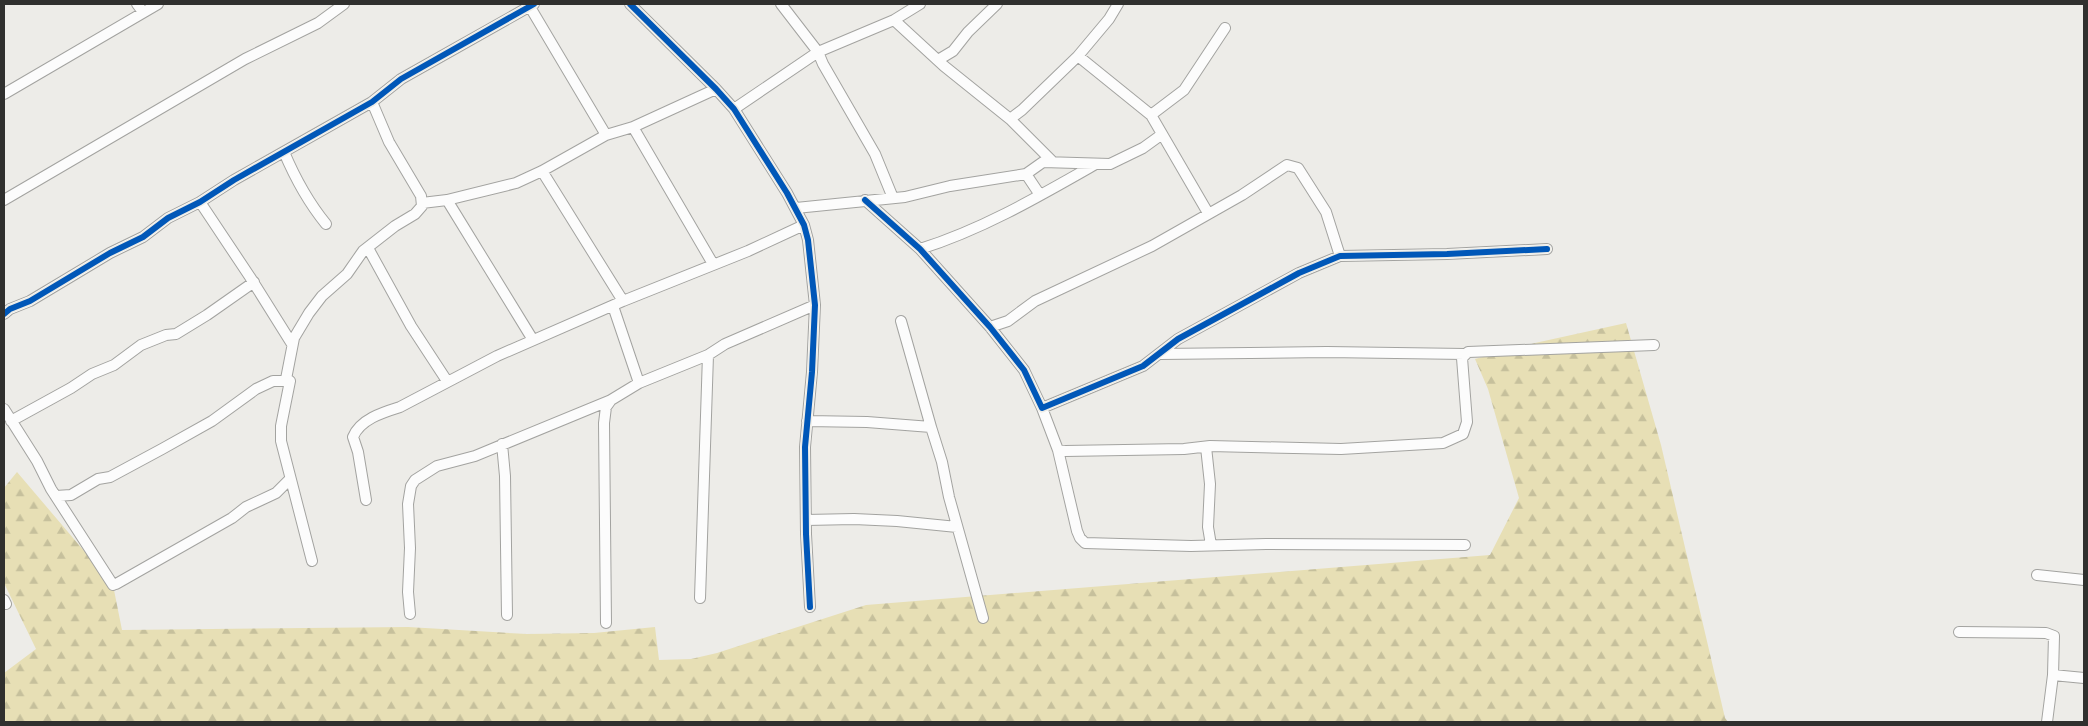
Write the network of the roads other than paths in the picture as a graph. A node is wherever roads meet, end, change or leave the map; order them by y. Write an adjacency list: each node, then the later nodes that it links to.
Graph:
1 (158, 4): 9 (street)
2 (344, 4): 31 (street)
3 (630, 4): 15 (street)
4 (781, 4): 12 (street)
5 (997, 4): 14 (street)
6 (1118, 4): 13 (street)
7 (532, 5): 17 (street); 22 (street)
8 (913, 5): 10 (street)
9 (140, 8): 16 (street)
10 (894, 20): 12 (street); 14 (street)
11 (1225, 28): 19 (street)
12 (818, 52): 18 (street); 30 (street)
13 (1078, 56): 19 (street); 20 (street)
14 (938, 60): 20 (street)
15 (716, 89): 18 (street); 21 (street)
16 (4, 94)
17 (372, 102): 24 (street); 35 (street)
18 (734, 109): 36 (street)
19 (1151, 115): 23 (street)
20 (1010, 119): 25 (street)
21 (633, 127): 22 (street); 44 (street)
22 (606, 135): 27 (street)
23 (1161, 135): 26 (street); 37 (street)
24 (284, 152): 34 (street); 38 (street)
25 (1053, 162): 26 (street); 28 (street)
26 (1094, 164): 29 (street)
27 (542, 171): 32 (street); 46 (street)
28 (1026, 174): 29 (street); 30 (street)
29 (1040, 195): 41 (street)
30 (893, 198): 33 (street)
31 (4, 200)
32 (447, 200): 35 (street); 52 (street)
33 (865, 200): 36 (street); 41 (street)
34 (200, 202): 45 (street); 49 (street)
35 (422, 203): 40 (street)
36 (796, 208): 39 (street)
37 (1208, 213): 43 (street); 51 (street)
38 (326, 224)
39 (804, 225): 44 (street); 47 (street)
40 (368, 248): 53 (street); 59 (street)
41 (920, 249): 51 (street)
42 (1547, 249): 43 (street)
43 (1340, 256): 55 (street)
44 (713, 264): 46 (street)
45 (254, 282): 53 (street); 64 (street)
46 (623, 301): 48 (street)
47 (815, 305): 57 (street); 65 (street)
48 (613, 306): 52 (street); 60 (street)
49 (4, 314)
50 (901, 321): 66 (street)
51 (990, 327): 62 (street)
52 (532, 340): 59 (street)
53 (292, 344): 58 (street)
54 (1654, 345): 56 (street)
55 (1160, 354): 56 (street); 62 (street)
56 (1465, 354): 68 (street)
57 (708, 355): 60 (street); 80 (street)
58 (290, 381): 70 (street); 71 (street)
59 (447, 381): 72 (street)
60 (639, 383): 61 (street)
61 (611, 400): 67 (street); 85 (street)
62 (1042, 408): 69 (street)
63 (4, 409): 64 (street)
64 (11, 421): 71 (street)
65 (807, 421): 66 (street); 73 (street)
66 (930, 427): 74 (street)
67 (502, 444): 82 (street); 83 (street)
68 (1206, 447): 69 (street); 75 (street)
69 (1058, 450): 75 (street)
70 (290, 479): 71 (street); 77 (street)
71 (56, 496)
72 (366, 500)
73 (806, 520): 74 (street); 81 (street)
74 (957, 527): 84 (street)
75 (1211, 545): 76 (street)
76 (1465, 545)
77 (312, 561)
78 (2037, 575): 79 (street)
79 (2084, 580)
80 (700, 598)
81 (810, 607)
82 (410, 614)
83 (508, 615)
84 (983, 618)
85 (606, 623)
86 (1959, 632): 87 (street)
87 (2053, 675): 88 (street); 89 (street)
88 (2084, 678)
89 (2047, 722)

